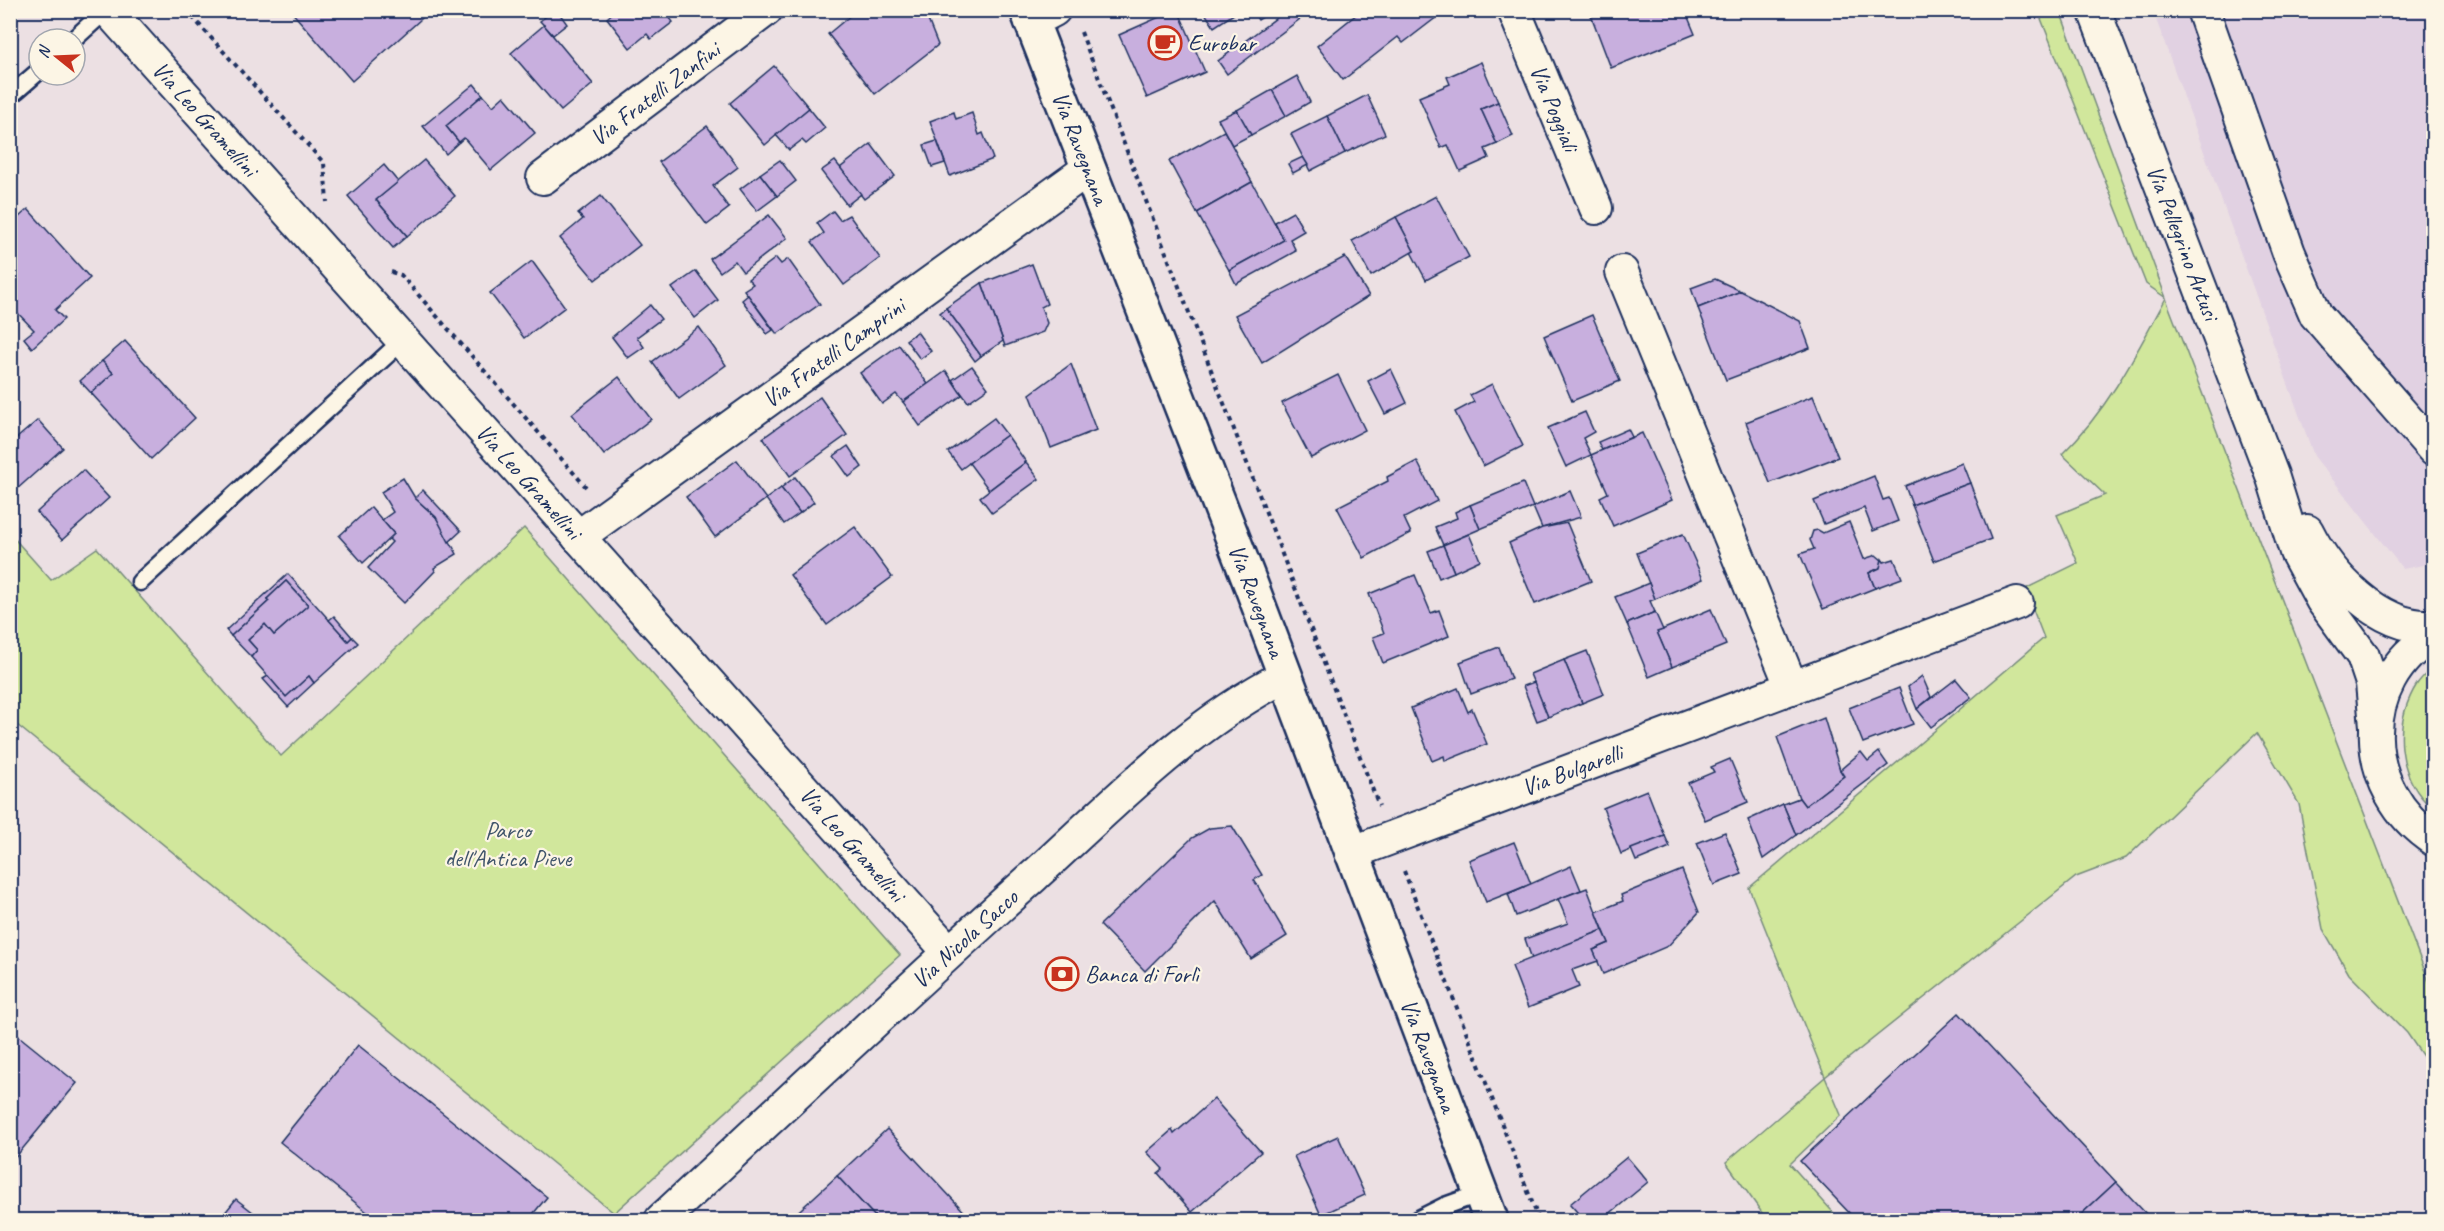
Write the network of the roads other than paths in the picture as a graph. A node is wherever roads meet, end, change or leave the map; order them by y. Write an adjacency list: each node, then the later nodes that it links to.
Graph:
1 (107, 10): 7 (lane, Via Leo Gramellini); 14 (street, Via Leo Gramellini)
2 (766, 10): 11 (street, Via Fratelli Zanfini)
3 (1514, 10): 12 (street, Via Poggiali)
4 (2094, 10): 16 (street, Via Pellegrino Artusi)
5 (2204, 10): 15 (street)
6 (1047, 16): 10 (main road, Via Ravegnana)
7 (87, 28)
8 (27, 81): 9 (lane)
9 (10, 96)
10 (1088, 169): 17 (street, Via Fratelli Camprini); 22 (main road, Via Ravegnana)
11 (543, 178)
12 (1596, 208)
13 (1622, 272): 23 (street)
14 (402, 341): 17 (street, Via Leo Gramellini); 18 (lane)
15 (2433, 450)
16 (2272, 475): 20 (street); 24 (street)
17 (578, 537): 27 (street, Via Leo Gramellini)
18 (140, 582)
19 (2017, 603): 23 (street, Via Bulgarelli)
20 (2433, 627)
21 (2433, 635): 24 (street)
22 (1284, 676): 26 (main road, Via Ravegnana); 27 (street, Via Nicola Sacco)
23 (1792, 688): 26 (street, Via Bulgarelli)
24 (2376, 726): 25 (street)
25 (2433, 840)
26 (1351, 853): 28 (main road, Via Ravegnana)
27 (949, 952): 29 (street, Via Nicola Sacco)
28 (1486, 1207): 30 (lane, Via Ravegnana)
29 (661, 1221)
30 (1417, 1221)

